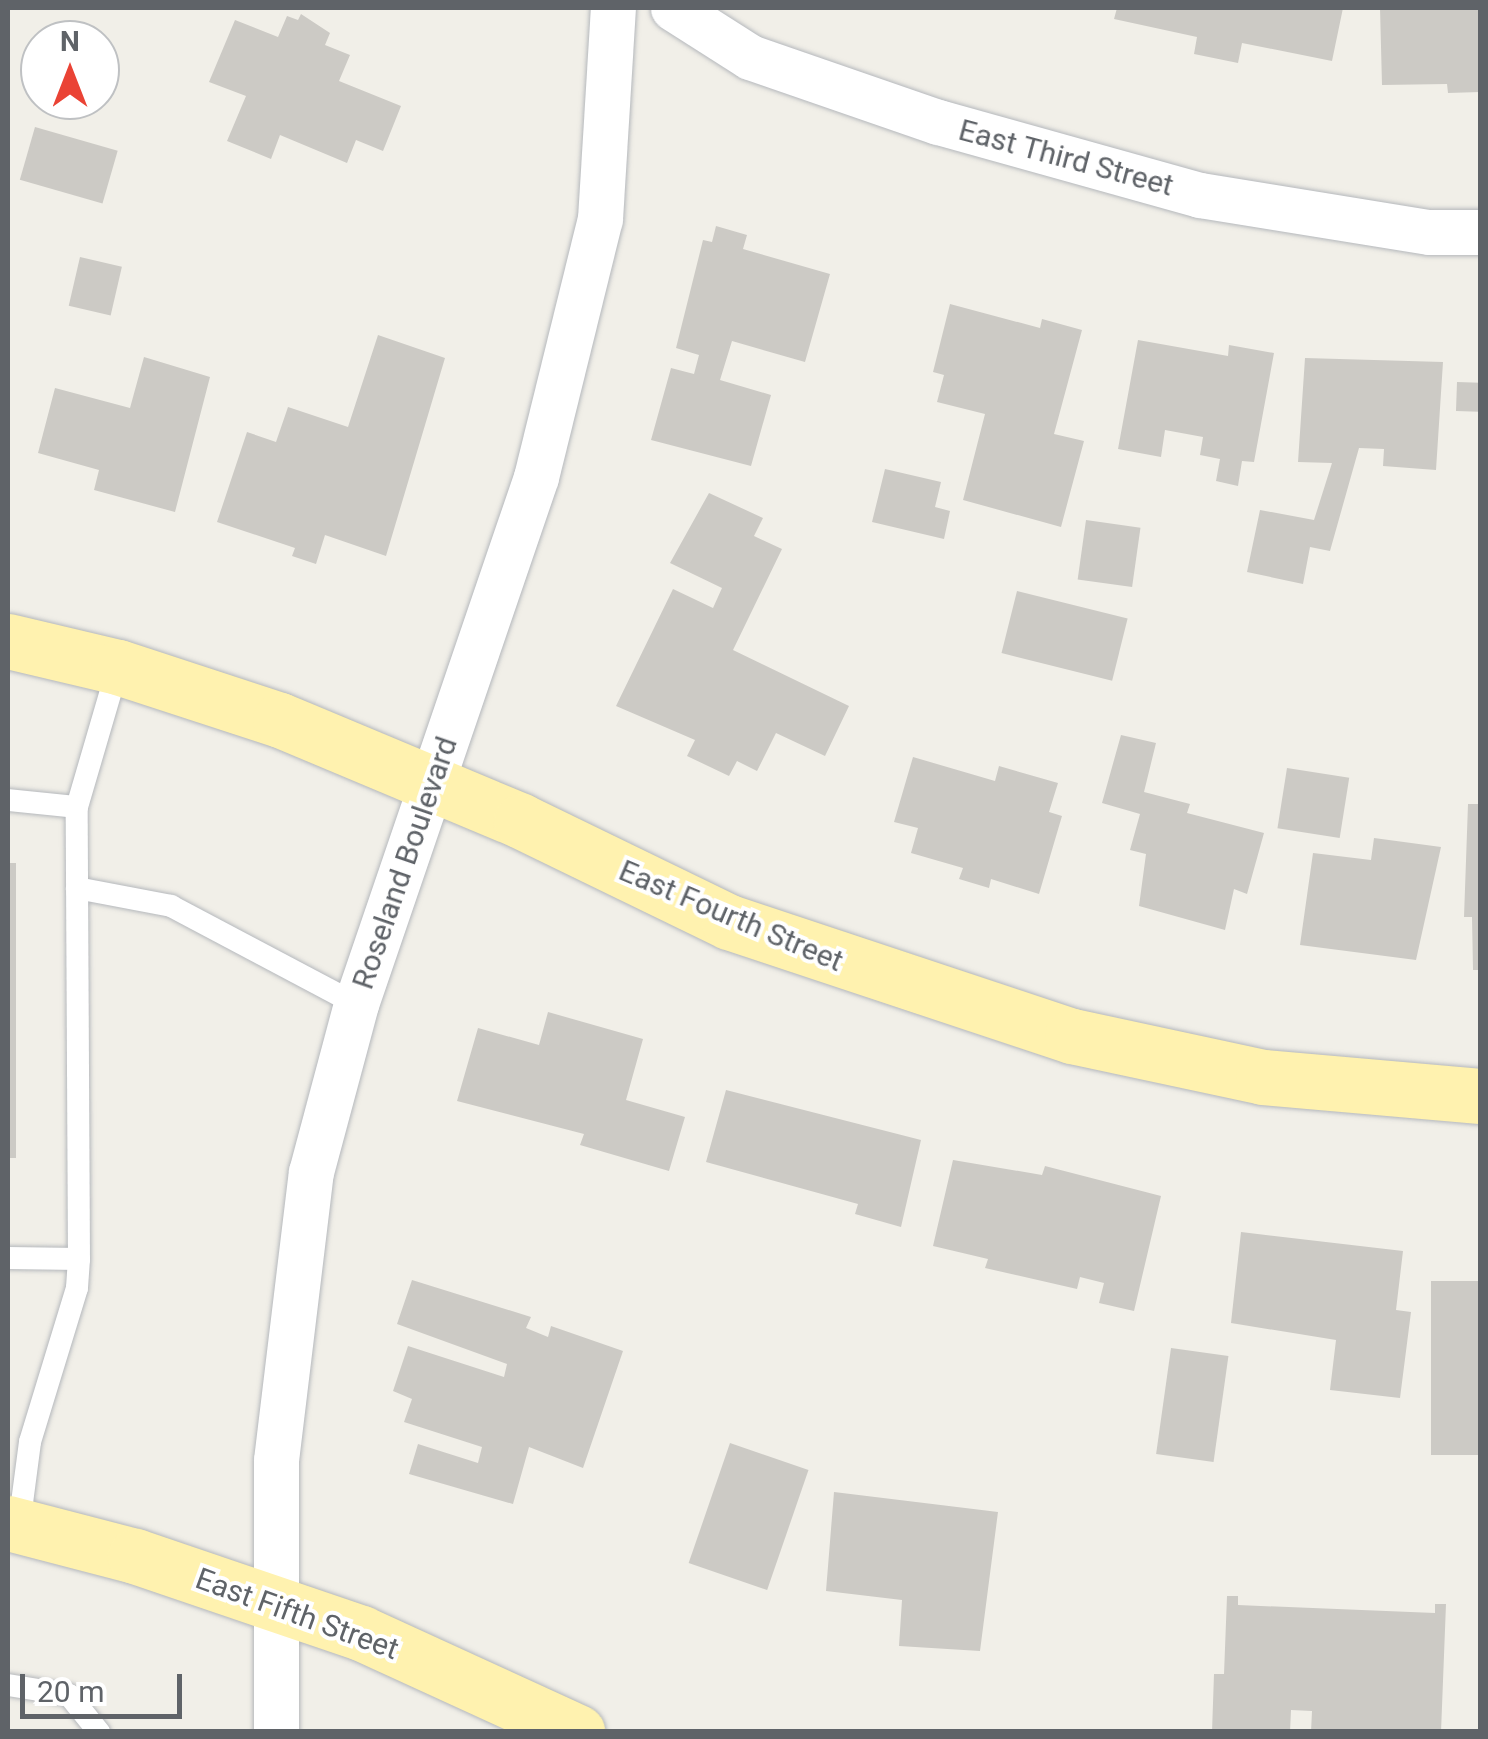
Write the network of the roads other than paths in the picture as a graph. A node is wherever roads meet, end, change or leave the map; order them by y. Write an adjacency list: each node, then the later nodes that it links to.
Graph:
1 (613, 8): 6 (street, Roseland Boulevard)
2 (673, 8): 3 (street, East Third Street)
3 (1480, 232)
4 (8, 641): 5 (main road, East Fourth Street)
5 (118, 668): 6 (main road, East Fourth Street); 8 (lane)
6 (433, 783): 10 (street, Roseland Boulevard); 11 (main road, East Fourth Street)
7 (8, 800): 8 (lane)
8 (77, 807): 9 (lane)
9 (77, 888): 10 (lane); 13 (lane)
10 (356, 1004): 15 (street, Roseland Boulevard)
11 (1480, 1096)
12 (8, 1258): 13 (lane)
13 (79, 1259): 14 (lane)
14 (14, 1524): 15 (main road, East Fifth Street)
15 (275, 1603): 18 (street, Roseland Boulevard); 19 (main road, East Fifth Street)
16 (8, 1685): 17 (lane)
17 (98, 1732)
18 (276, 1732)
19 (577, 1732)

